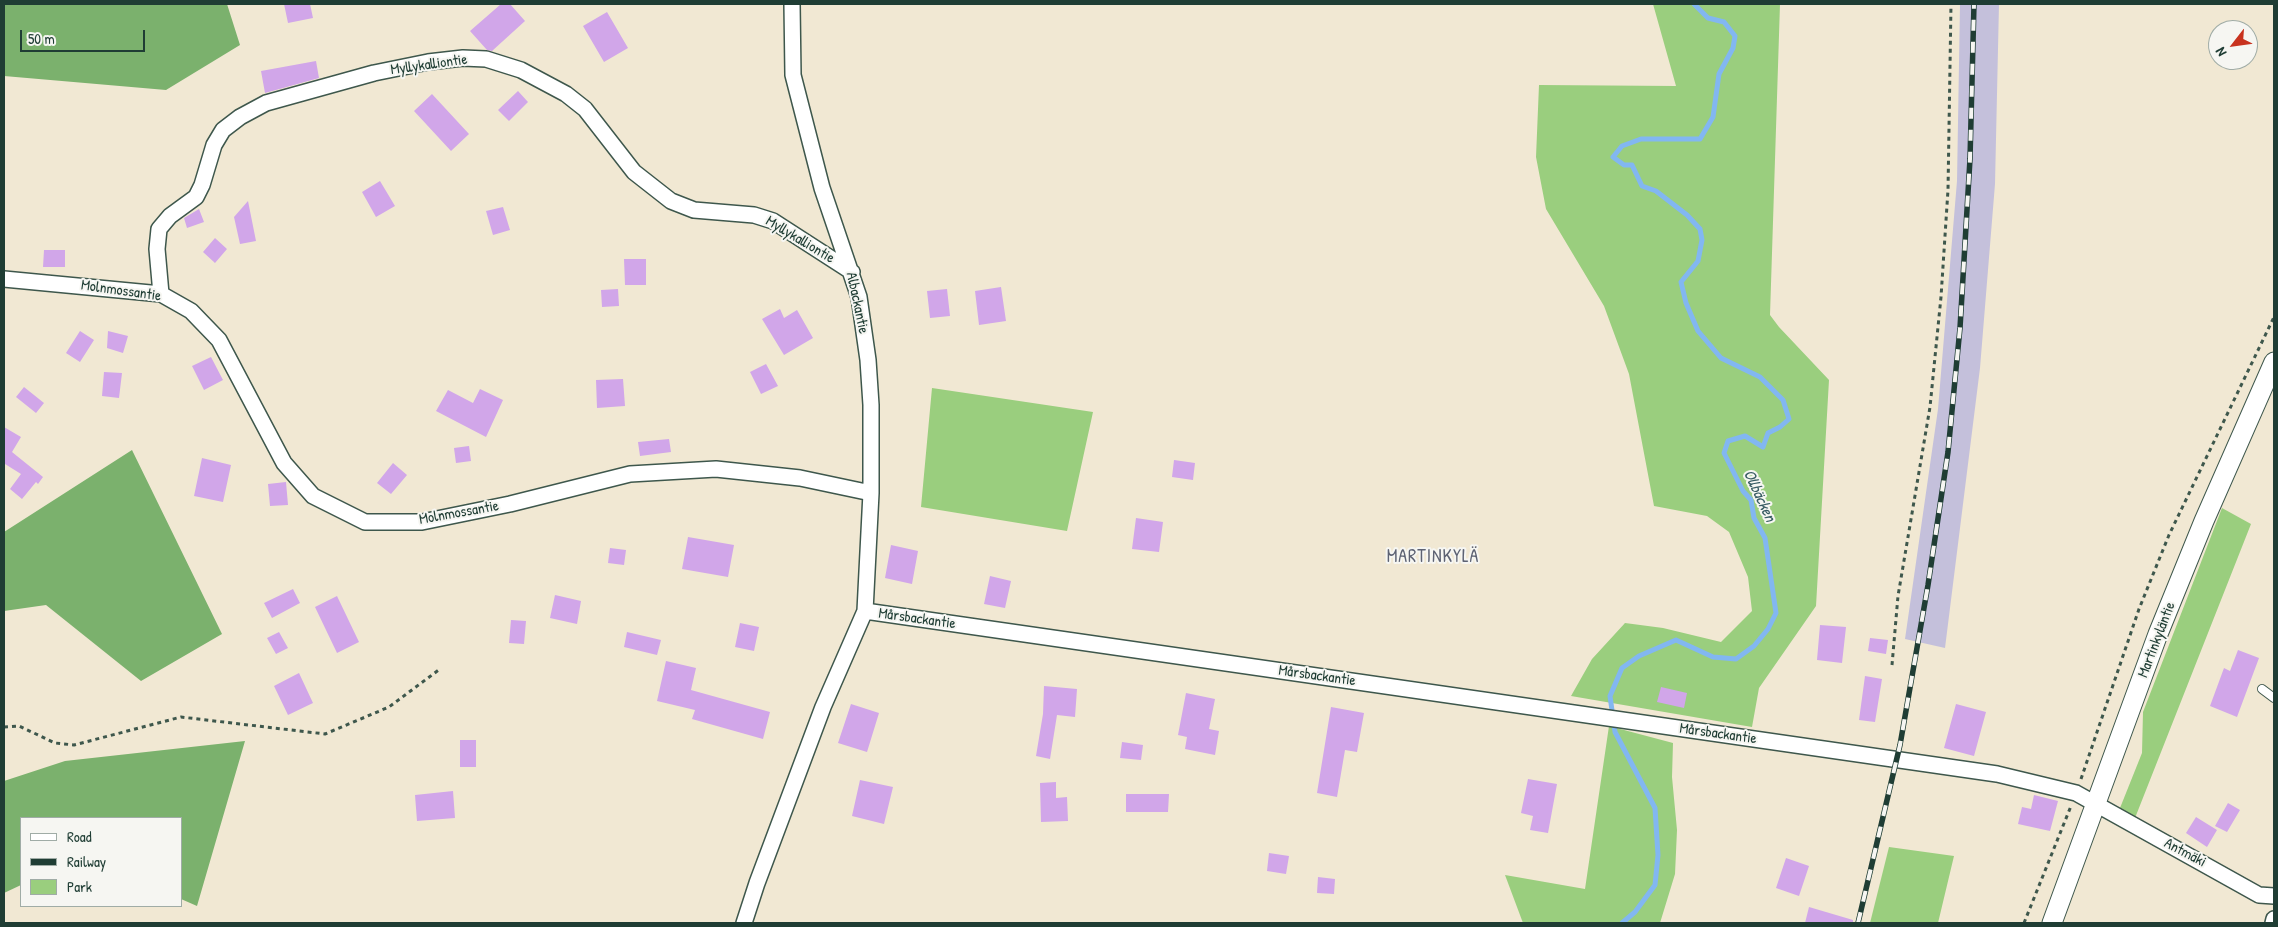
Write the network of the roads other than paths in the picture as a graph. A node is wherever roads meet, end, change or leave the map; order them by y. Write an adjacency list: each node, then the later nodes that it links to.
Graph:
1 (792, 4): 2 (street, Albackantie)
2 (852, 272): 4 (street, Myllykalliontie); 6 (street, Albackantie)
3 (4, 280): 4 (street, Molnmossantie)
4 (161, 294): 6 (street, Molnmossantie)
5 (2274, 362): 10 (street, Martinkyläntie)
6 (871, 492): 7 (street, Albackantie)
7 (865, 611): 10 (street, Mårsbackantie); 13 (street, Mårsbackantie)
8 (2262, 689): 9 (lane)
9 (2274, 698)
10 (2097, 805): 11 (street, Antmäki); 14 (street, Martinkyläntie)
11 (2274, 896)
12 (2274, 919): 15 (street)
13 (744, 923)
14 (2052, 923)
15 (2273, 923)

